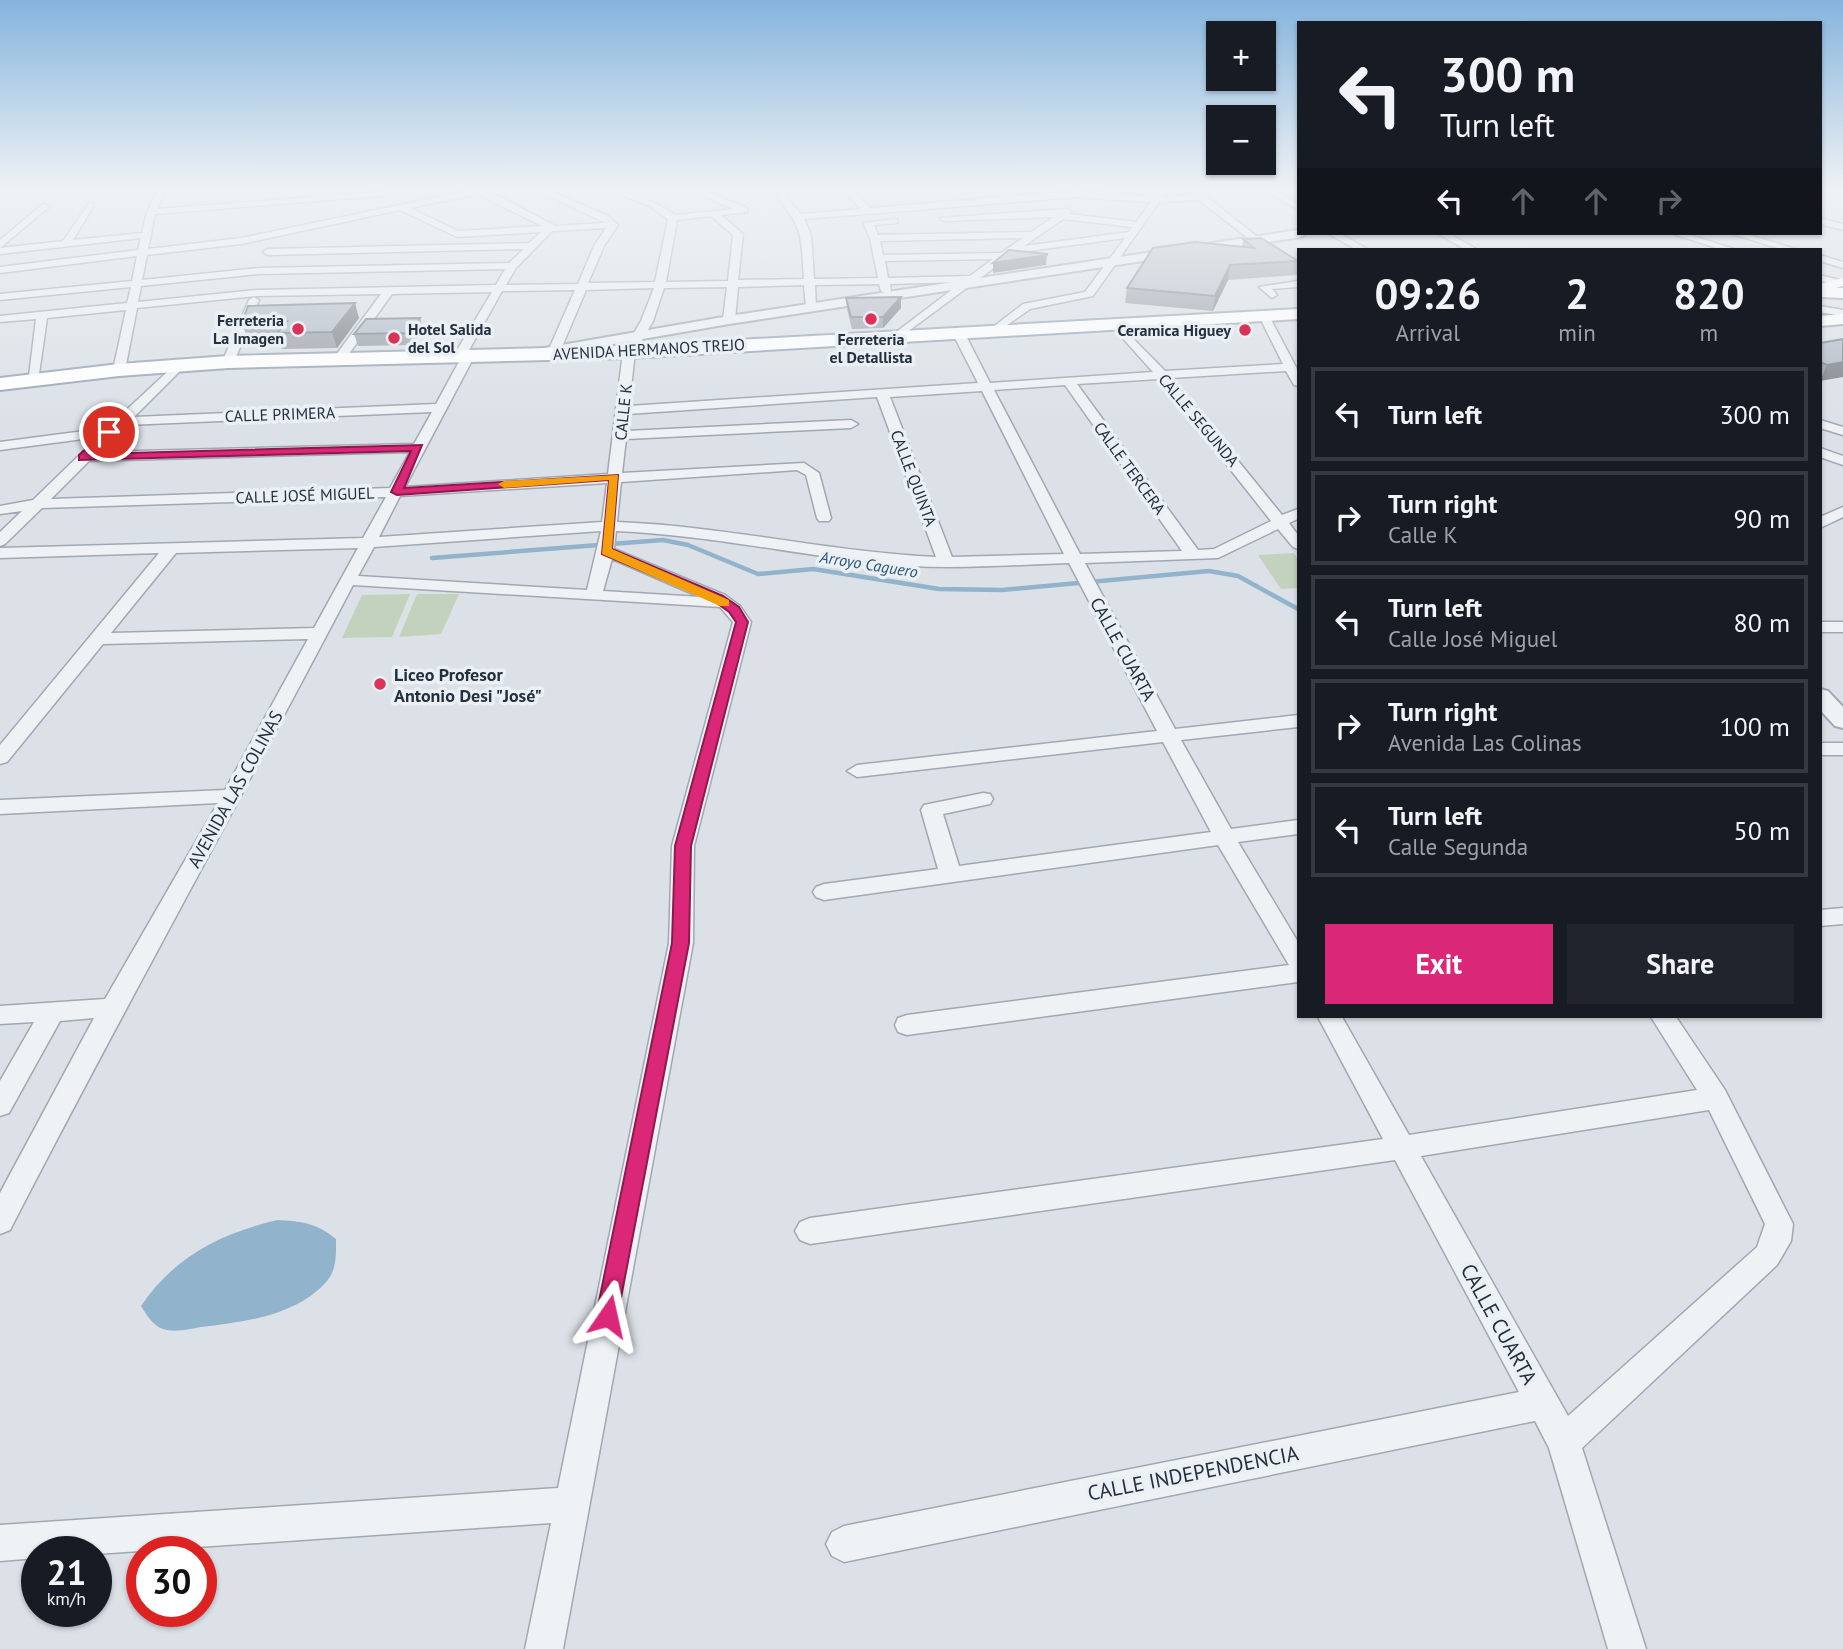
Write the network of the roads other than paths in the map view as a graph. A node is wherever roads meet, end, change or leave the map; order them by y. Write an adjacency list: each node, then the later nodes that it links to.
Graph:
1 (91, 267): 17 (street)
2 (141, 267): 22 (street)
3 (189, 267): 22 (street)
4 (238, 267): 16 (street)
5 (261, 267): 16 (street)
6 (512, 267): 16 (street); 28 (street, AVENIDA LAS COLINAS)
7 (589, 267): 27 (street)
8 (665, 267): 25 (street)
9 (735, 267): 23 (street)
10 (807, 267): 20 (street)
11 (881, 267): 19 (street)
12 (989, 267): 21 (street)
13 (1072, 267): 21 (street)
14 (1109, 267): 43 (street)
15 (0, 270): 17 (street)
16 (259, 271): 31 (street)
17 (40, 279): 22 (street); 33 (street)
18 (1822, 279): 26 (street)
19 (883, 280): 20 (street); 21 (street); 34 (street)
20 (807, 282): 23 (street); 36 (street)
21 (970, 282): 34 (street); 46 (street)
22 (137, 283): 35 (street)
23 (733, 284): 25 (street); 41 (street)
24 (1297, 284): 32 (street)
25 (662, 286): 27 (street); 45 (street)
26 (1841, 286): 29 (main road)
27 (581, 287): 28 (street); 47 (street)
28 (499, 289): 30 (street); 49 (street, AVENIDA LAS COLINAS)
29 (1822, 290)
30 (388, 291): 31 (street); 51 (street)
31 (257, 293): 35 (street); 52 (street)
32 (1272, 295)
33 (0, 297)
34 (887, 297): 36 (street)
35 (134, 304): 39 (street); 55 (street)
36 (811, 308): 41 (street)
37 (1263, 314): 38 (main road, AVENIDA HERMANOS TREJO); 42 (main road, AVENIDA HERMANOS TREJO); 54 (street)
38 (1297, 314)
39 (42, 315): 40 (street); 59 (street)
40 (0, 320)
41 (729, 320): 45 (street)
42 (1114, 322): 43 (main road, AVENIDA HERMANOS TREJO); 56 (street, CALLE SEGUNDA)
43 (996, 330): 44 (main road, AVENIDA HERMANOS TREJO)
44 (958, 332): 46 (main road, AVENIDA HERMANOS TREJO); 61 (street, CALLE CUARTA)
45 (643, 334): 47 (street); 48 (street)
46 (899, 335): 48 (main road, AVENIDA HERMANOS TREJO)
47 (555, 349): 50 (street)
48 (629, 352): 50 (main road, AVENIDA HERMANOS TREJO); 64 (street, CALLE K)
49 (464, 355): 50 (main road, AVENIDA HERMANOS TREJO); 51 (main road, AVENIDA HERMANOS TREJO); 63 (street, AVENIDA LAS COLINAS)
50 (527, 355)
51 (340, 359): 52 (main road, AVENIDA HERMANOS TREJO)
52 (228, 362): 53 (main road, AVENIDA HERMANOS TREJO)
53 (179, 365): 55 (main road, AVENIDA HERMANOS TREJO); 65 (street)
54 (1290, 367): 56 (street); 58 (street)
55 (119, 370): 59 (main road, AVENIDA HERMANOS TREJO)
56 (1162, 375): 57 (street); 83 (street, CALLE SEGUNDA)
57 (1068, 380): 61 (street); 91 (street, CALLE TERCERA)
58 (1297, 380)
59 (32, 381): 60 (main road, AVENIDA HERMANOS TREJO)
60 (0, 384)
61 (983, 386): 62 (street); 92 (street, CALLE CUARTA)
62 (882, 393): 64 (street); 93 (street, CALLE QUINTA)
63 (440, 408): 65 (street, CALLE PRIMERA); 72 (street, AVENIDA LAS COLINAS)
64 (624, 410): 70 (street, CALLE K)
65 (120, 421): 69 (street)
66 (850, 424): 70 (street)
67 (1822, 425): 68 (street)
68 (1843, 431)
69 (109, 432): 71 (street); 74 (street)
70 (621, 435): 76 (street, CALLE K)
71 (0, 446)
72 (418, 448): 74 (street); 77 (street, AVENIDA LAS COLINAS)
73 (1822, 453): 75 (street)
74 (83, 457): 78 (street)
75 (1843, 461)
76 (614, 477): 77 (street, CALLE JOSÉ MIGUEL); 82 (street, CALLE JOSÉ MIGUEL); 86 (street, CALLE K)
77 (397, 492): 78 (street, CALLE JOSÉ MIGUEL); 88 (street, AVENIDA LAS COLINAS)
78 (38, 505): 79 (street, CALLE JOSÉ MIGUEL); 85 (street)
79 (0, 510)
80 (1843, 512): 84 (street)
81 (1297, 514): 83 (street)
82 (824, 518)
83 (1283, 521): 87 (street); 91 (street)
84 (1822, 522)
85 (0, 541)
86 (606, 541): 88 (street); 93 (street); 95 (street, CALLE K); 96 (street)
87 (1297, 542)
88 (366, 543): 89 (street); 94 (street, AVENIDA LAS COLINAS)
89 (172, 548): 90 (street); 100 (street)
90 (0, 553)
91 (1193, 555): 92 (street)
92 (1074, 558): 93 (street); 104 (street, CALLE CUARTA)
93 (946, 562)
94 (348, 580): 95 (street); 99 (street, AVENIDA LAS COLINAS)
95 (593, 596): 96 (street)
96 (726, 604): 133 (street)
97 (1822, 627): 98 (street)
98 (1843, 627)
99 (321, 634): 100 (street); 109 (street, AVENIDA LAS COLINAS)
100 (95, 639): 107 (street)
101 (1822, 698): 103 (street)
102 (1297, 721): 104 (street)
103 (1843, 721)
104 (1172, 736): 108 (street); 113 (street, CALLE CUARTA)
105 (1843, 748): 106 (street)
106 (1822, 749)
107 (0, 758)
108 (857, 771)
109 (232, 796): 111 (street); 120 (street, AVENIDA LAS COLINAS)
110 (983, 799): 114 (street)
111 (0, 807)
112 (1297, 827): 113 (street)
113 (1223, 835): 114 (street); 118 (street, CALLE CUARTA)
114 (951, 874): 115 (street)
115 (824, 892)
116 (1843, 916): 117 (street)
117 (1822, 918)
118 (1297, 959)
119 (1297, 973): 125 (street)
120 (112, 1008): 121 (street); 129 (street, AVENIDA LAS COLINAS)
121 (52, 1013): 122 (street); 127 (street)
122 (0, 1015)
123 (1331, 1018): 128 (street, CALLE CUARTA)
124 (1664, 1018): 126 (street)
125 (907, 1025)
126 (1716, 1098): 128 (street); 132 (street)
127 (0, 1105)
128 (1401, 1148): 130 (street); 131 (street, CALLE CUARTA)
129 (0, 1221)
130 (810, 1231)
131 (1543, 1403): 132 (street, CALLE CUARTA); 135 (street, CALLE INDEPENDENCIA)
132 (1564, 1442): 137 (street, CALLE CUARTA)
133 (571, 1504): 134 (street); 136 (street)
134 (0, 1543)
135 (844, 1544)
136 (544, 1649)
137 (1628, 1649)

